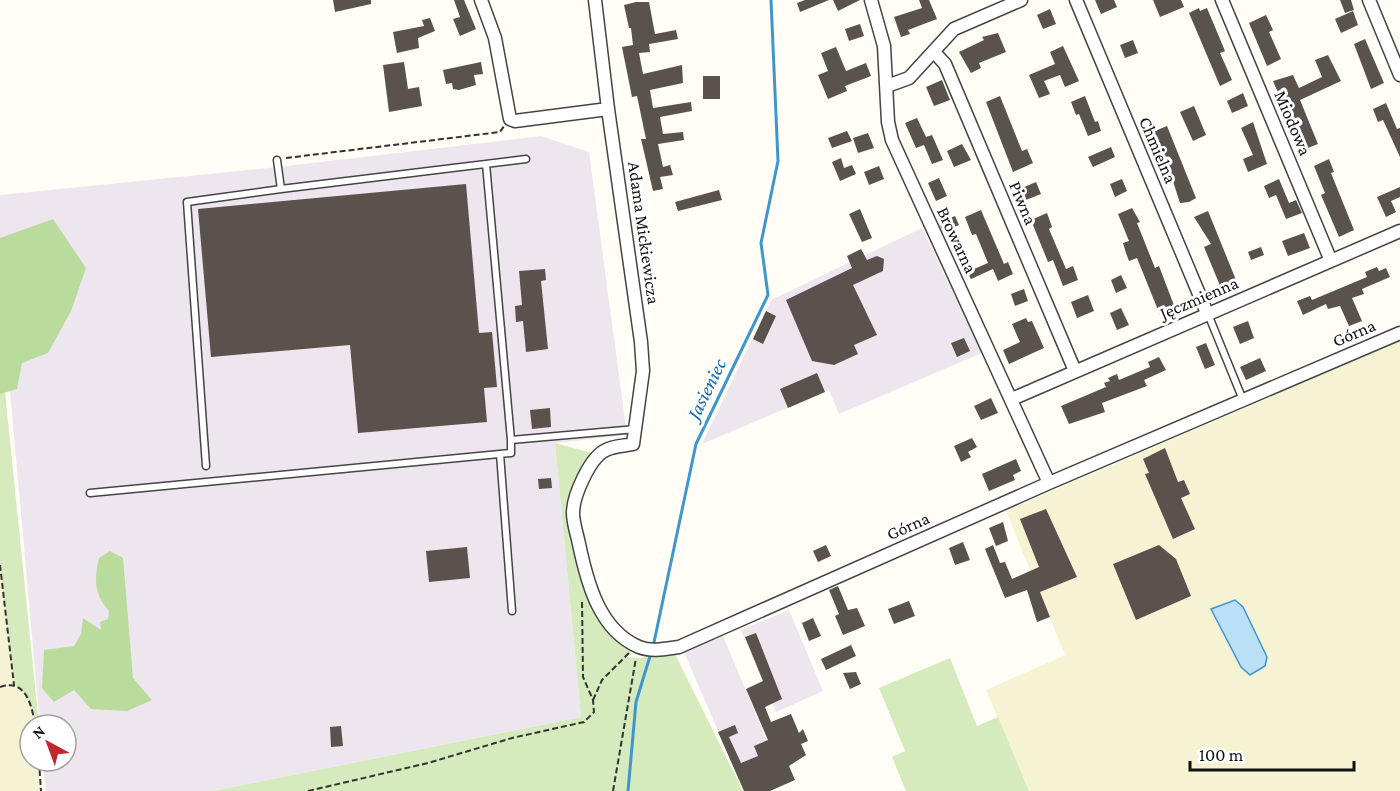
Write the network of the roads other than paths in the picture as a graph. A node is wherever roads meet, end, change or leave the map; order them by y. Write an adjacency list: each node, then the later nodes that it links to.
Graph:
1 (481, 0): 11 (street)
2 (595, 0): 11 (street, Adama Mickiewicza)
3 (871, 0): 10 (street, Browarna)
4 (1021, 0): 8 (street)
5 (1076, 0): 18 (street, Chmielna)
6 (1222, 0): 17 (street, Miodowa)
7 (1368, 0): 9 (street)
8 (934, 52): 10 (street); 20 (street, Piwna)
9 (1400, 75)
10 (887, 86): 21 (street, Browarna)
11 (608, 109): 23 (street, Adama Mickiewicza)
12 (526, 159): 14 (lane)
13 (277, 160): 15 (lane)
14 (486, 164): 15 (lane); 24 (lane)
15 (281, 189): 26 (lane)
16 (1400, 231): 17 (street, Jęczmienna)
17 (1331, 261): 18 (street, Jęczmienna)
18 (1207, 313): 20 (street, Jęczmienna); 22 (lane)
19 (1400, 333): 22 (street, Górna)
20 (1075, 371): 21 (street, Jęczmienna)
21 (1012, 399): 27 (street, Browarna)
22 (1243, 400): 27 (street, Górna)
23 (636, 429): 24 (lane); 27 (street, Górna)
24 (511, 440): 25 (lane)
25 (500, 454): 28 (lane); 29 (lane)
26 (206, 466)
27 (1048, 483)
28 (90, 493)
29 (512, 611)

